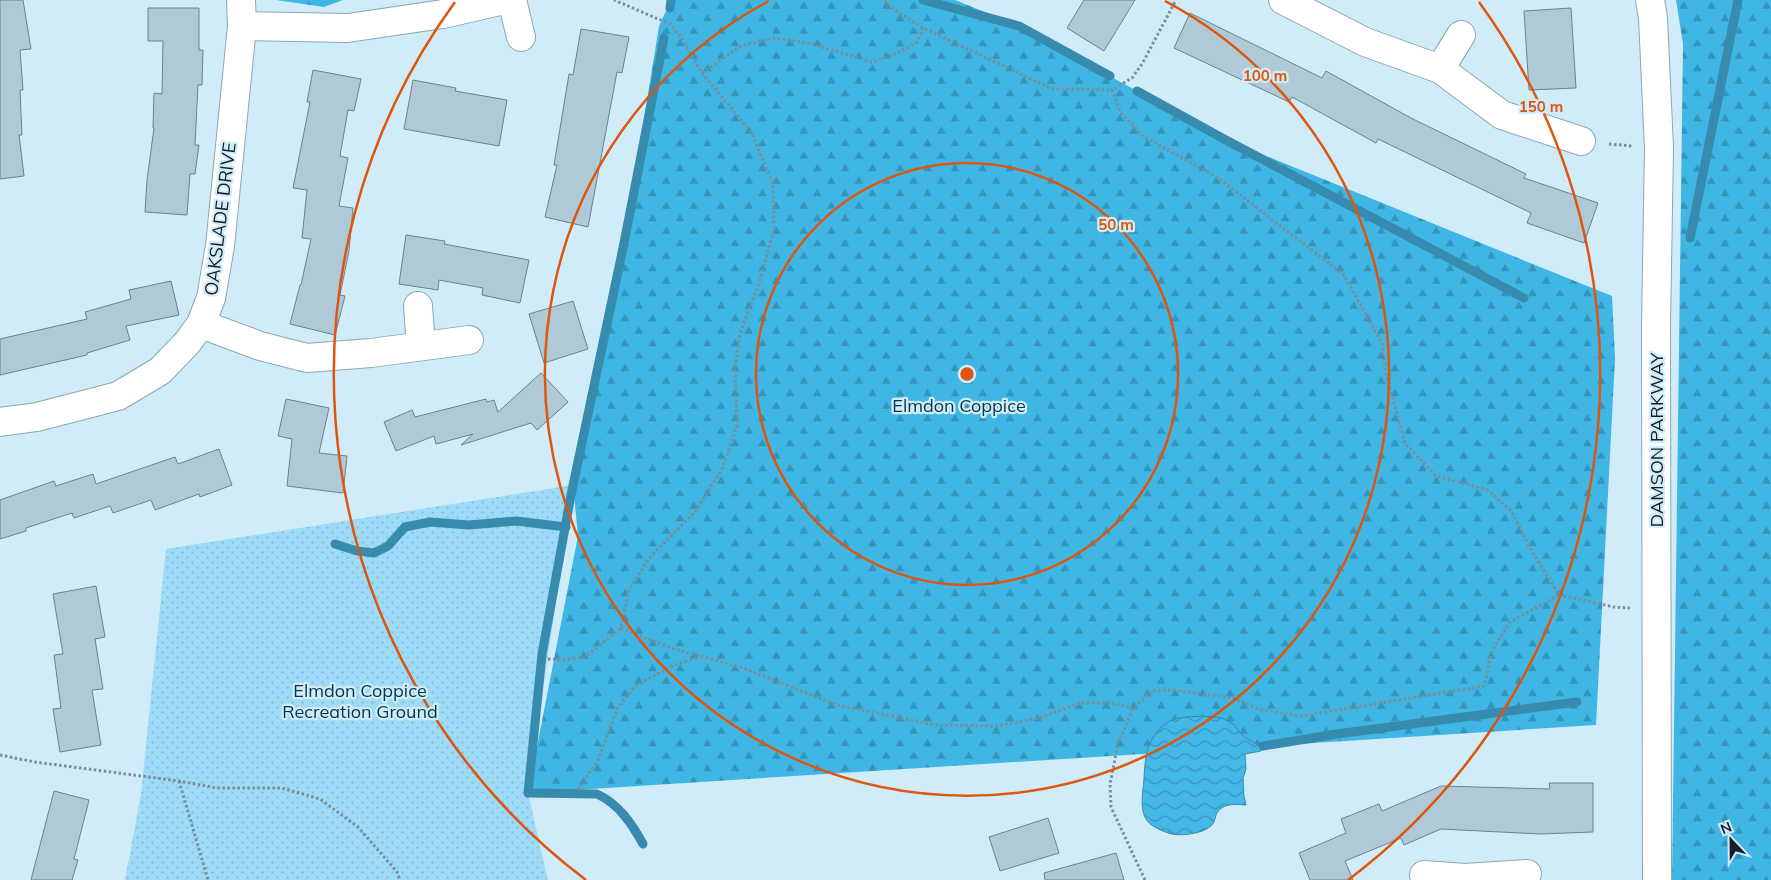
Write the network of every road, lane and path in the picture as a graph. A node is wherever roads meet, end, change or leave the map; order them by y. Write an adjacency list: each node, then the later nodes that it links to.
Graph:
1 (504, 0): 8 (street)
2 (512, 0): 11 (street)
3 (614, 0): 13 (path)
4 (885, 0): 9 (path)
5 (1176, 0): 14 (path)
6 (1283, 0): 12 (street)
7 (1650, 0): 16 (street, DAMSON PARKWAY)
8 (242, 13): 18 (street, OAKSLADE DRIVE)
9 (923, 28): 13 (path); 14 (path)
10 (1461, 35): 12 (street)
11 (521, 37)
12 (1440, 69): 15 (street)
13 (702, 73): 24 (path)
14 (1112, 90): 22 (path)
15 (1581, 141): 16 (path)
16 (1660, 148): 23 (street, DAMSON PARKWAY)
17 (418, 306): 20 (street)
18 (201, 324): 20 (street); 21 (street, OAKSLADE DRIVE)
19 (469, 340): 20 (street)
20 (421, 346)
21 (0, 422)
22 (1559, 595): 23 (path); 27 (path)
23 (1657, 608): 37 (street, DAMSON PARKWAY)
24 (621, 628): 25 (path); 26 (path)
25 (700, 656): 27 (path); 30 (path)
26 (548, 659)
27 (1133, 708): 36 (path)
28 (0, 755): 29 (path)
29 (179, 781): 34 (path); 35 (path)
30 (578, 790)
31 (1527, 874): 33 (street)
32 (1424, 875): 33 (street)
33 (1466, 879)
34 (208, 880)
35 (400, 880)
36 (1145, 880)
37 (1657, 880)

